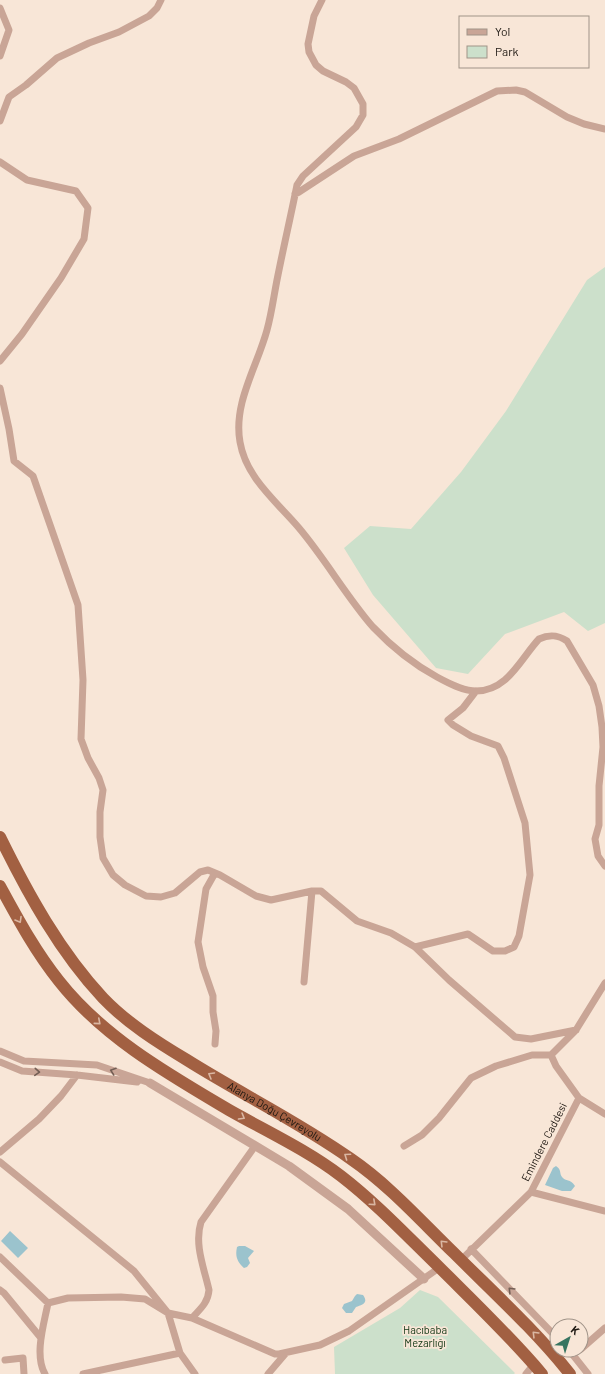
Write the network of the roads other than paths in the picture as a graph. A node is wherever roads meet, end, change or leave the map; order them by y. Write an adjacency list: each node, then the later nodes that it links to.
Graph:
1 (161, 0): 5 (street)
2 (322, 0): 8 (street)
3 (0, 8): 4 (street)
4 (0, 56)
5 (0, 121)
6 (605, 130): 8 (street)
7 (0, 162): 9 (street)
8 (295, 194): 11 (street)
9 (0, 361)
10 (0, 388): 15 (street)
11 (476, 691): 12 (street); 18 (street)
12 (602, 827): 14 (street)
13 (0, 837): 38 (highway, Alanya Doğu Çevreyolu, one-way to 13)
14 (605, 866)
15 (215, 873): 17 (street); 22 (street)
16 (0, 886): 39 (highway, Alanya Doğu Çevreyolu, one-way to 39)
17 (312, 891): 18 (street); 19 (street)
18 (415, 947): 21 (street)
19 (304, 982)
20 (605, 983): 21 (street)
21 (576, 1030): 24 (street)
22 (215, 1044)
23 (0, 1051): 27 (street, one-way to 23)
24 (551, 1055): 28 (street, Emindere Caddesi); 31 (street)
25 (0, 1062): 26 (street, one-way to 26)
26 (77, 1075): 27 (street); 32 (street)
27 (150, 1083): 30 (street)
28 (579, 1098): 29 (street); 34 (street, Emindere Caddesi)
29 (605, 1114)
30 (255, 1146): 40 (street); 44 (street)
31 (404, 1146)
32 (0, 1152)
33 (0, 1162): 43 (street)
34 (531, 1192): 35 (street); 36 (street, Emindere Caddesi)
35 (605, 1211)
36 (471, 1249): 38 (street, Emindere Caddesi); 46 (street, one-way to 36)
37 (0, 1257): 42 (street)
38 (461, 1260): 61 (highway, Alanya Doğu Çevreyolu, one-way to 38)
39 (439, 1268): 40 (street); 53 (highway, Alanya Doğu Çevreyolu)
40 (424, 1279): 50 (street)
41 (0, 1290): 47 (street)
42 (48, 1303): 43 (street); 47 (street)
43 (168, 1314): 44 (street); 49 (street)
44 (192, 1318): 50 (street)
45 (605, 1328): 48 (street)
46 (549, 1330)
47 (41, 1338): 55 (street)
48 (589, 1341)
49 (180, 1352): 56 (street); 57 (street)
50 (286, 1354): 58 (street)
51 (575, 1358): 62 (street)
52 (5, 1360): 54 (street)
53 (534, 1364): 59 (street); 60 (highway, Alanya Doğu Çevreyolu)
54 (24, 1374)
55 (45, 1374)
56 (83, 1374)
57 (195, 1374)
58 (268, 1374)
59 (526, 1374)
60 (542, 1374)
61 (570, 1374)
62 (588, 1374)

